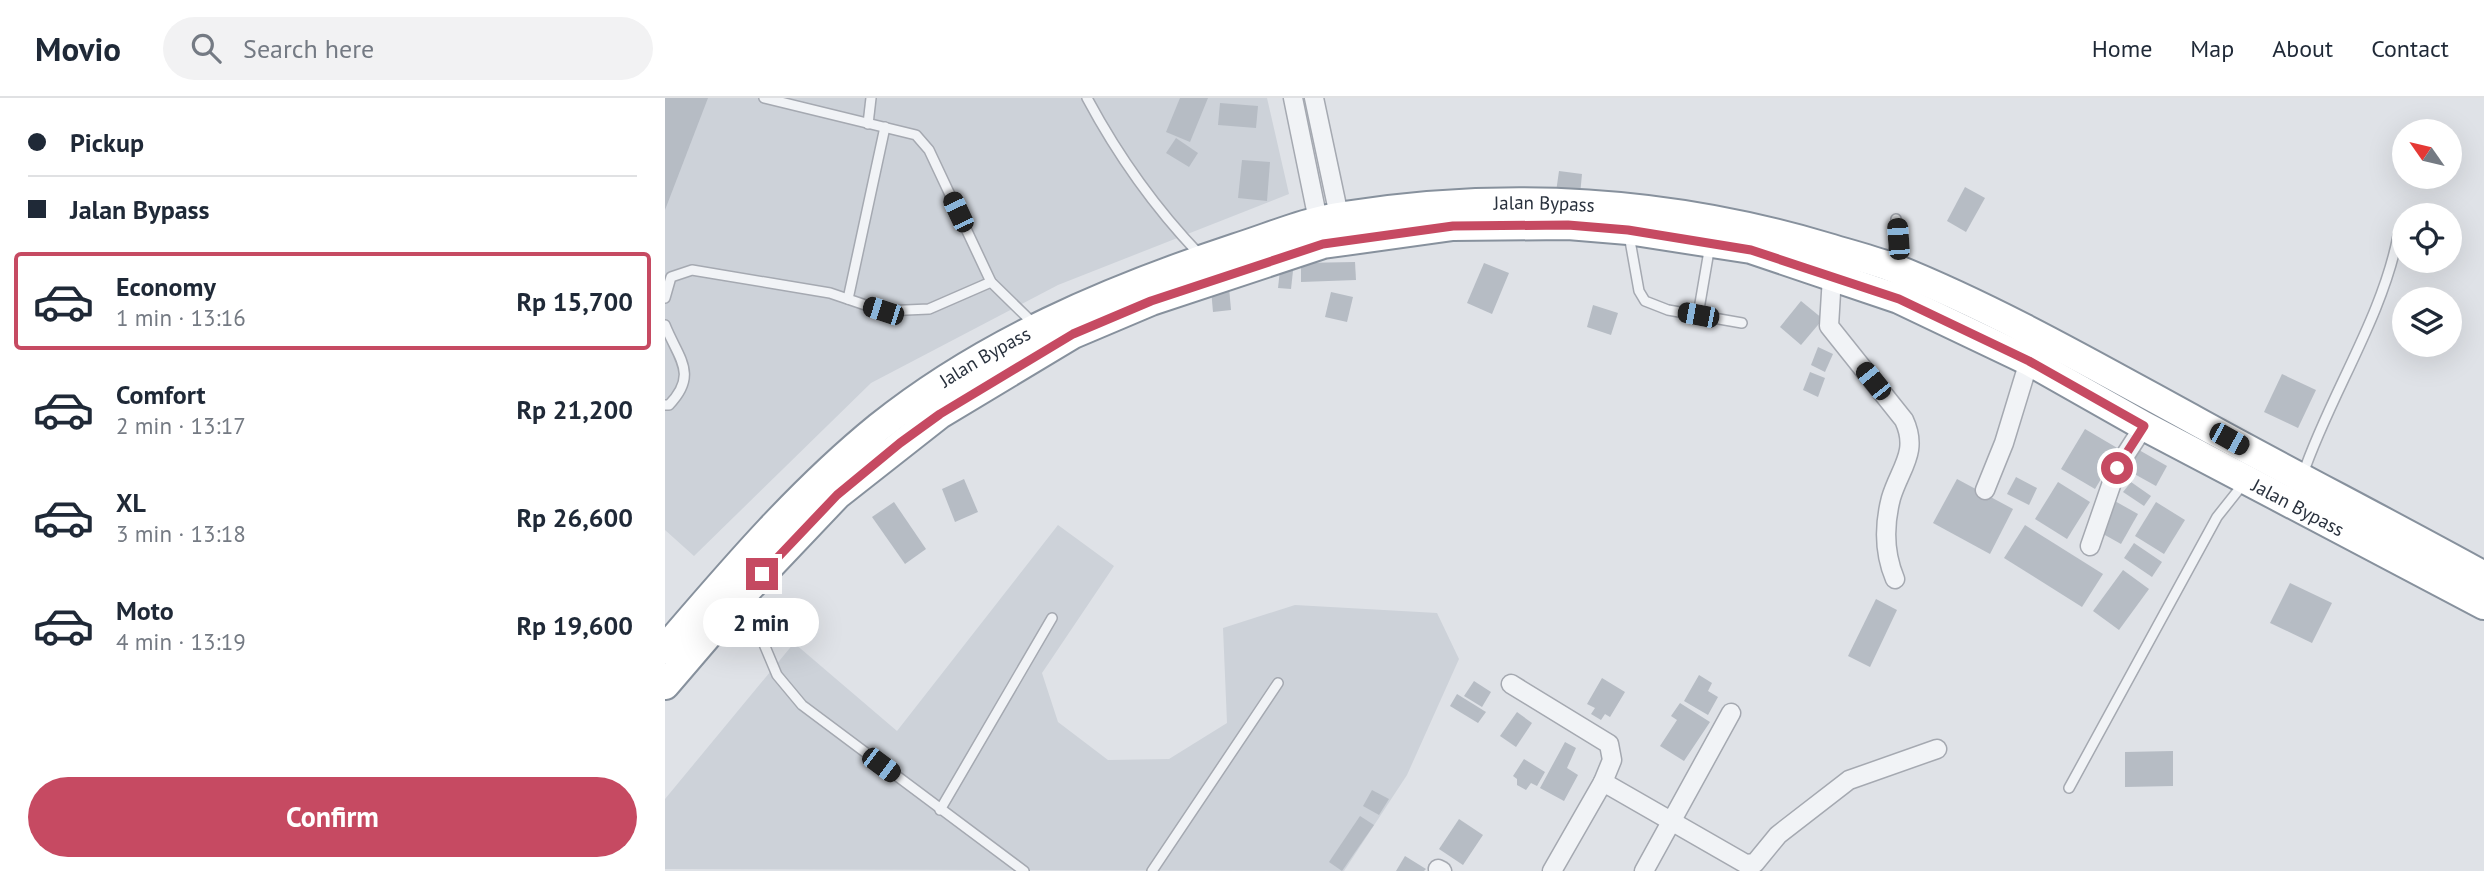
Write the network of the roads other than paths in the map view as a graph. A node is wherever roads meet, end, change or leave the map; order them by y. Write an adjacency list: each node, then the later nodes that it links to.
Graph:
1 (764, 98): 6 (lane)
2 (871, 98): 6 (lane)
3 (1087, 98): 12 (lane)
4 (1293, 98): 9 (street)
5 (1314, 98): 9 (street)
6 (868, 124): 7 (lane)
7 (884, 127): 16 (lane); 18 (lane)
8 (1896, 219): 13 (lane)
9 (1332, 230): 10 (highway, Jalan Bypass); 12 (highway, Jalan Bypass); 13 (highway, Jalan Bypass); 32 (highway, Jalan Bypass)
10 (1628, 230): 11 (highway, Jalan Bypass); 19 (lane)
11 (1710, 243): 15 (highway, Jalan Bypass); 19 (lane)
12 (1204, 259): 22 (highway, Jalan Bypass)
13 (1888, 266): 26 (highway, Jalan Bypass)
14 (2392, 267): 26 (lane)
15 (1832, 276): 23 (highway, Jalan Bypass); 31 (street)
16 (991, 282): 18 (lane); 22 (lane)
17 (665, 298): 18 (lane)
18 (848, 299)
19 (1698, 315): 20 (lane)
20 (1742, 323)
21 (665, 325): 24 (lane)
22 (1038, 327): 35 (highway, Jalan Bypass)
23 (2029, 361): 25 (highway, Jalan Bypass); 28 (street)
24 (665, 405)
25 (2144, 426): 27 (highway, Jalan Bypass); 29 (street)
26 (2301, 479): 30 (highway, Jalan Bypass)
27 (2247, 480): 33 (highway, Jalan Bypass); 42 (lane)
28 (1985, 490)
29 (2089, 546)
30 (2484, 576)
31 (1895, 579)
32 (743, 594): 38 (highway, Jalan Bypass); 43 (lane)
33 (2484, 605)
34 (1052, 618): 43 (lane)
35 (665, 649)
36 (1278, 683): 46 (lane)
37 (1511, 684): 41 (street)
38 (665, 685)
39 (1731, 713): 44 (street)
40 (1937, 749): 44 (street)
41 (1603, 782): 44 (street); 47 (street)
42 (2070, 788)
43 (940, 810): 45 (lane)
44 (1672, 824): 48 (street)
45 (1024, 871)
46 (1152, 871)
47 (1552, 871)
48 (1644, 871)

